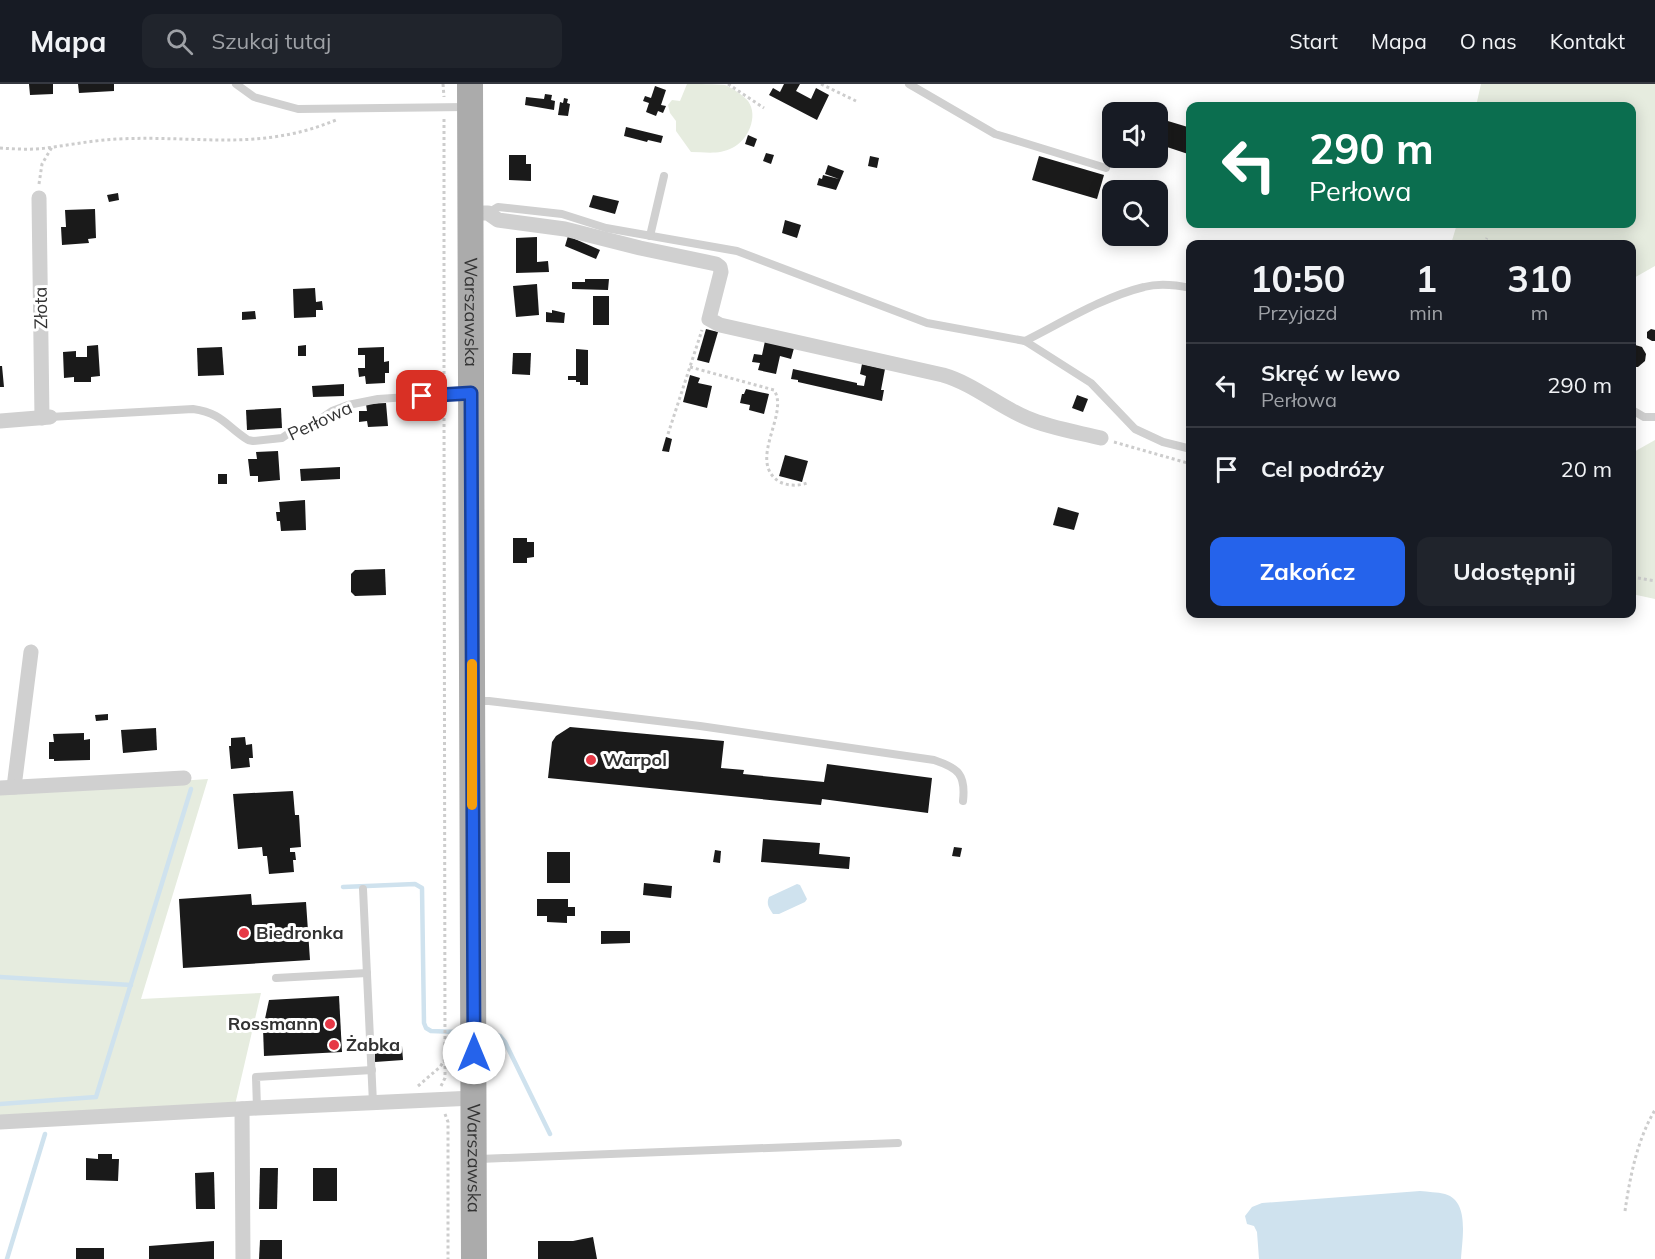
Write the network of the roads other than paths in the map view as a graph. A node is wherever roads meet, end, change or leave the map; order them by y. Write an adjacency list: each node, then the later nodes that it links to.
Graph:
1 (236, 84): 3 (lane)
2 (909, 84): 4 (lane)
3 (470, 95): 7 (main road, Warszawska)
4 (1102, 167)
5 (664, 176): 8 (lane)
6 (39, 198): 14 (street, Złota)
7 (479, 213): 8 (lane); 11 (main road, Warszawska); 16 (street)
8 (650, 236): 10 (lane)
9 (1186, 287): 10 (lane)
10 (1025, 341): 17 (lane)
11 (471, 393): 14 (lane, Perłowa); 19 (main road, Warszawska)
12 (1636, 412): 13 (lane)
13 (1655, 417)
14 (46, 418): 15 (street, Perłowa)
15 (0, 421)
16 (1101, 438)
17 (1186, 448)
18 (31, 652): 21 (street)
19 (472, 701): 22 (lane); 27 (main road, Warszawska)
20 (184, 778): 21 (street)
21 (7, 788)
22 (963, 801)
23 (363, 889): 24 (lane)
24 (367, 973): 25 (lane); 26 (lane)
25 (276, 978)
26 (372, 1070): 28 (lane); 29 (lane)
27 (474, 1098): 28 (street); 32 (main road, Warszawska)
28 (373, 1103): 29 (street)
29 (250, 1108): 30 (street); 33 (street)
30 (0, 1122)
31 (898, 1143): 32 (lane)
32 (474, 1159): 34 (main road, Warszawska)
33 (243, 1259)
34 (474, 1259)

